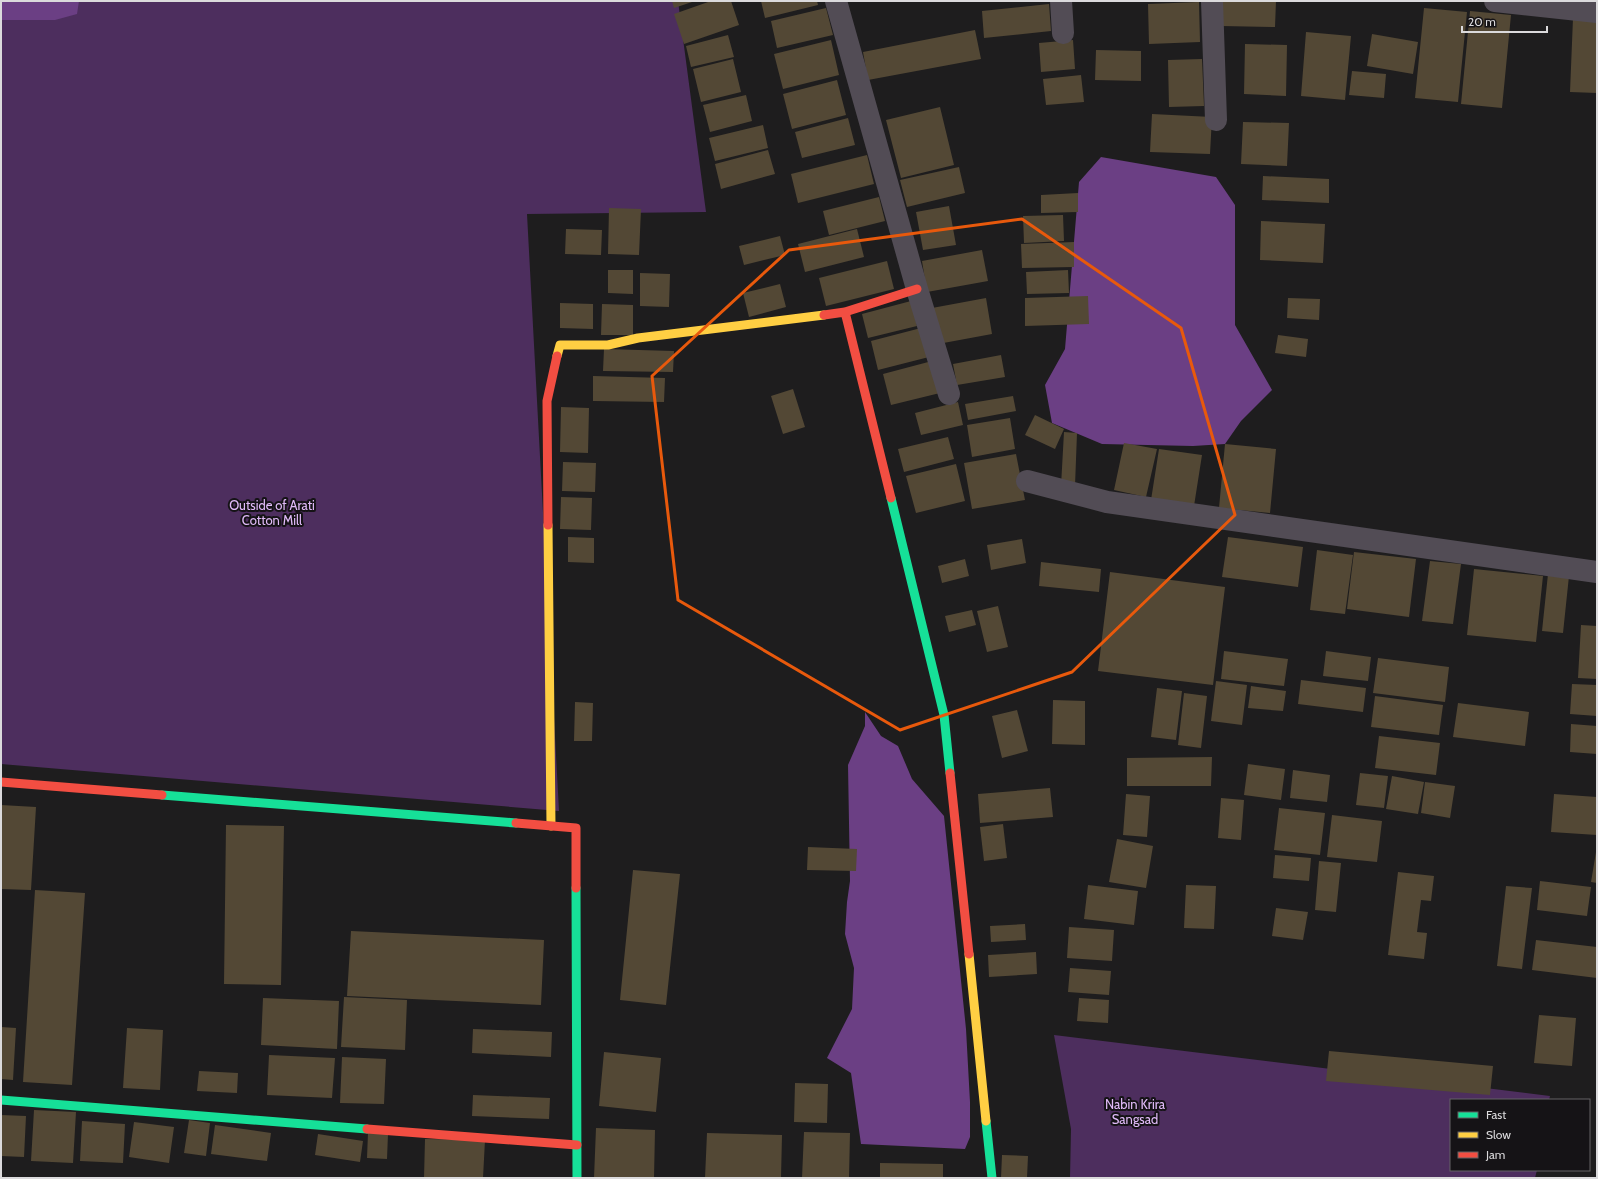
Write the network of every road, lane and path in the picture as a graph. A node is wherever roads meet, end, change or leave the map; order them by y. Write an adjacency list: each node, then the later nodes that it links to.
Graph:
1 (836, 1): 8 (street)
2 (1061, 1): 6 (street)
3 (1212, 1): 7 (street)
4 (1495, 1): 5 (street)
5 (1597, 12)
6 (1063, 33)
7 (1216, 120)
8 (917, 289): 9 (street); 10 (street)
9 (845, 312): 14 (street); 18 (street)
10 (949, 394)
11 (1027, 481): 12 (street)
12 (1597, 572)
13 (1, 782): 14 (street)
14 (551, 826): 16 (street)
15 (1, 1100): 16 (street)
16 (577, 1145): 17 (street)
17 (577, 1178)
18 (992, 1178)

